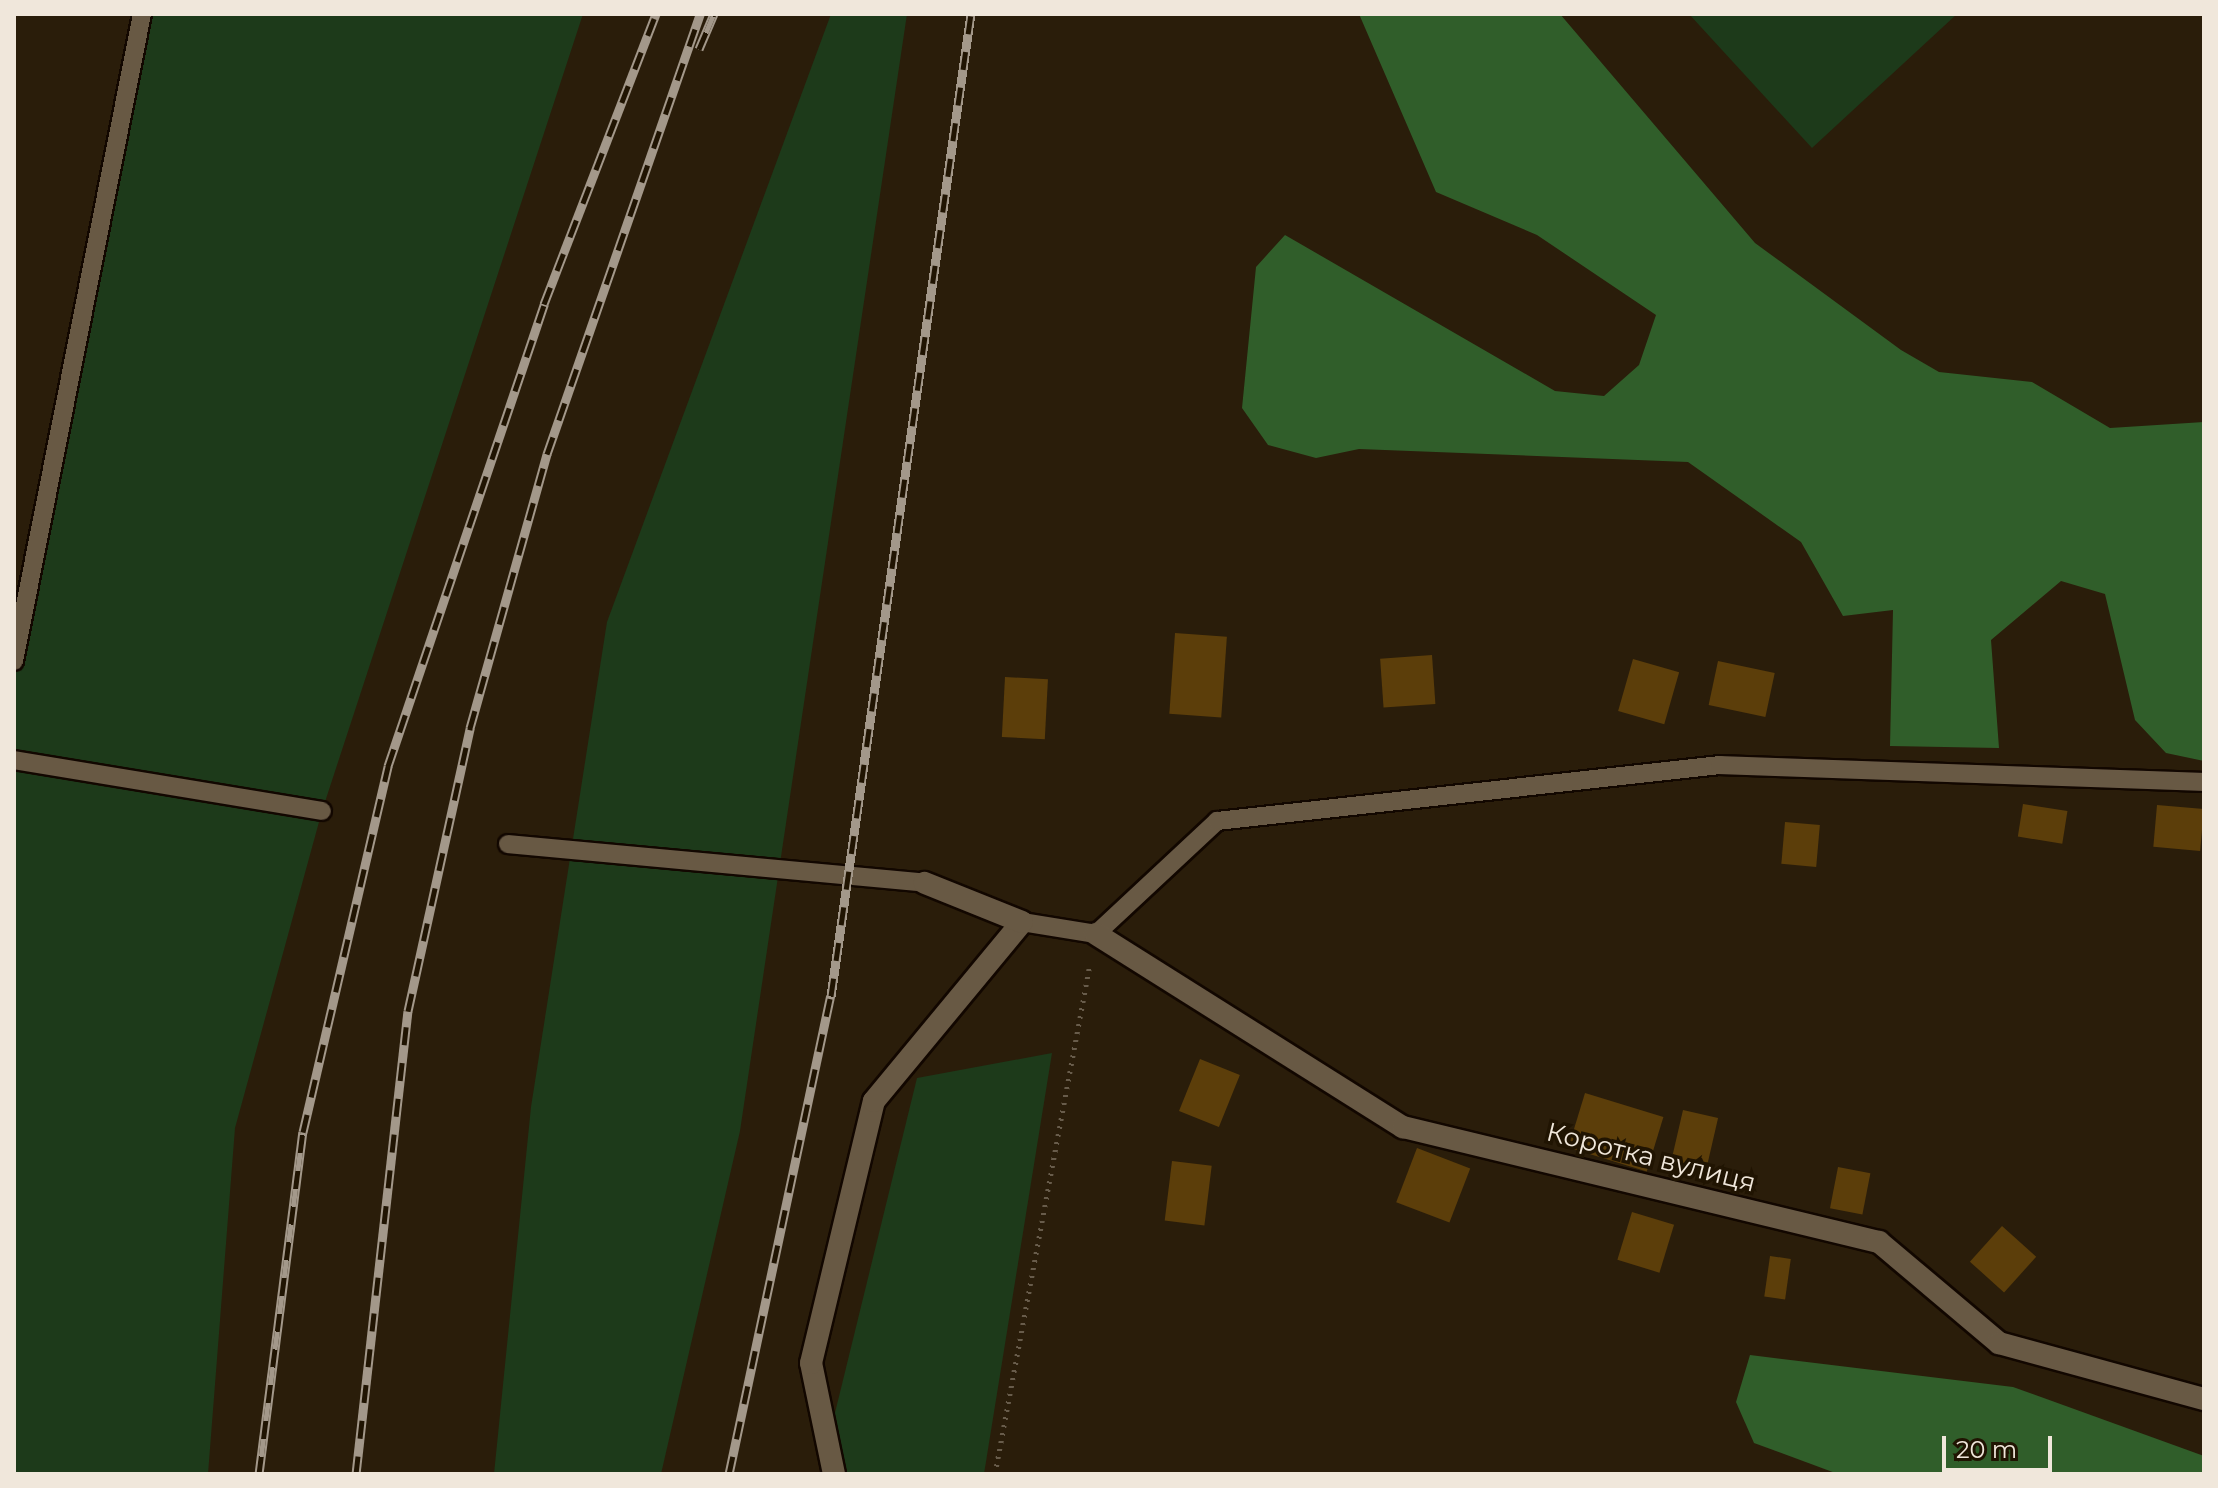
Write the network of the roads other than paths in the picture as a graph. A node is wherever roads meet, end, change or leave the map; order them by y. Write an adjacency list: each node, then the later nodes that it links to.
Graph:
1 (142, 14): 2 (lane)
2 (14, 661)
3 (14, 760): 5 (lane)
4 (2204, 782): 9 (lane)
5 (322, 811)
6 (508, 844): 7 (lane)
7 (925, 883): 8 (street)
8 (1022, 922): 9 (lane); 11 (street)
9 (1096, 934): 10 (street, Коротка вулиця)
10 (2204, 1399)
11 (834, 1474)

